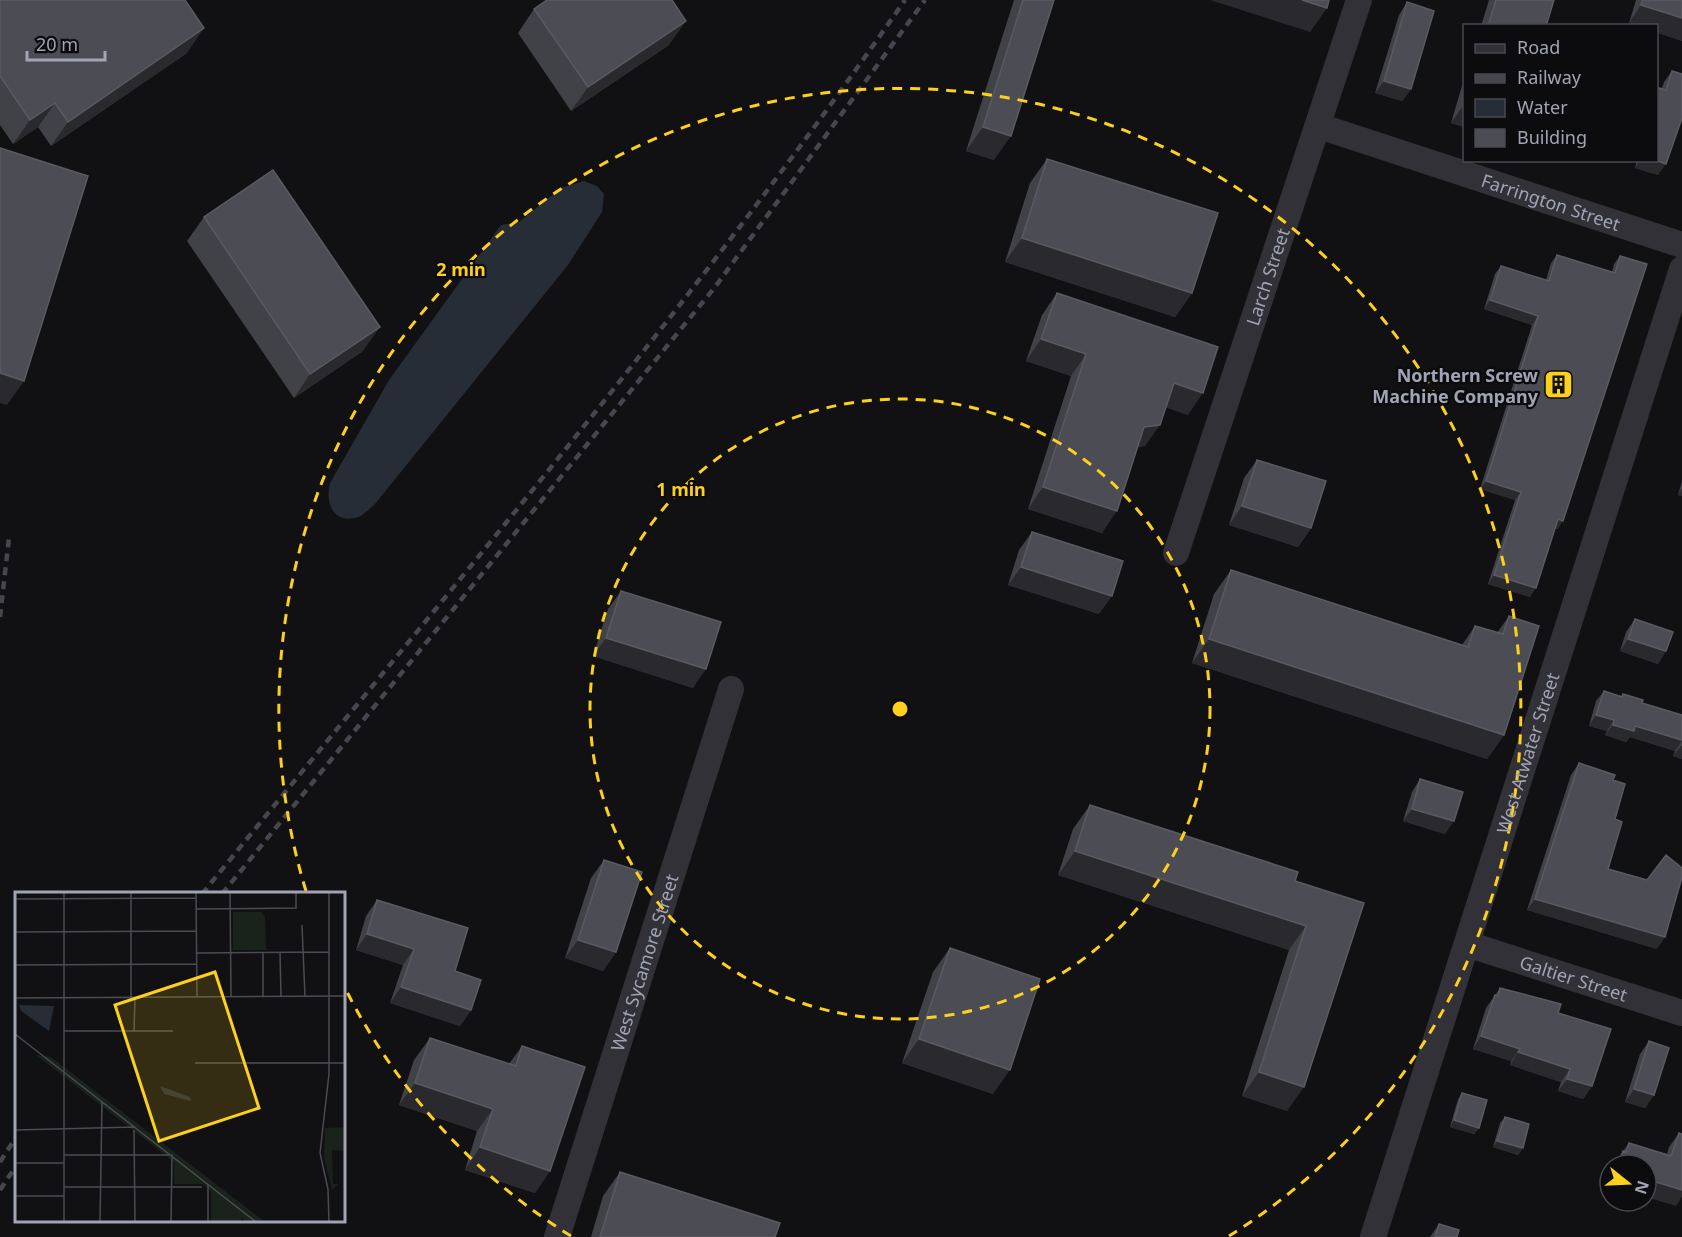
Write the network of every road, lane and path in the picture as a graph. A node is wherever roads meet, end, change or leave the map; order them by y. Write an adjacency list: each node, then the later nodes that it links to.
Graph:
1 (1359, 0): 2 (street, Larch Street)
2 (1319, 126): 3 (street, Farrington Street); 5 (street, Larch Street)
3 (1682, 245)
4 (1682, 269): 7 (street, West Atwater Street)
5 (1176, 553)
6 (731, 689): 9 (street, West Sycamore Street)
7 (1467, 944): 8 (street, Galtier Street); 10 (street, West Atwater Street)
8 (1682, 1013)
9 (557, 1237)
10 (1373, 1237)

